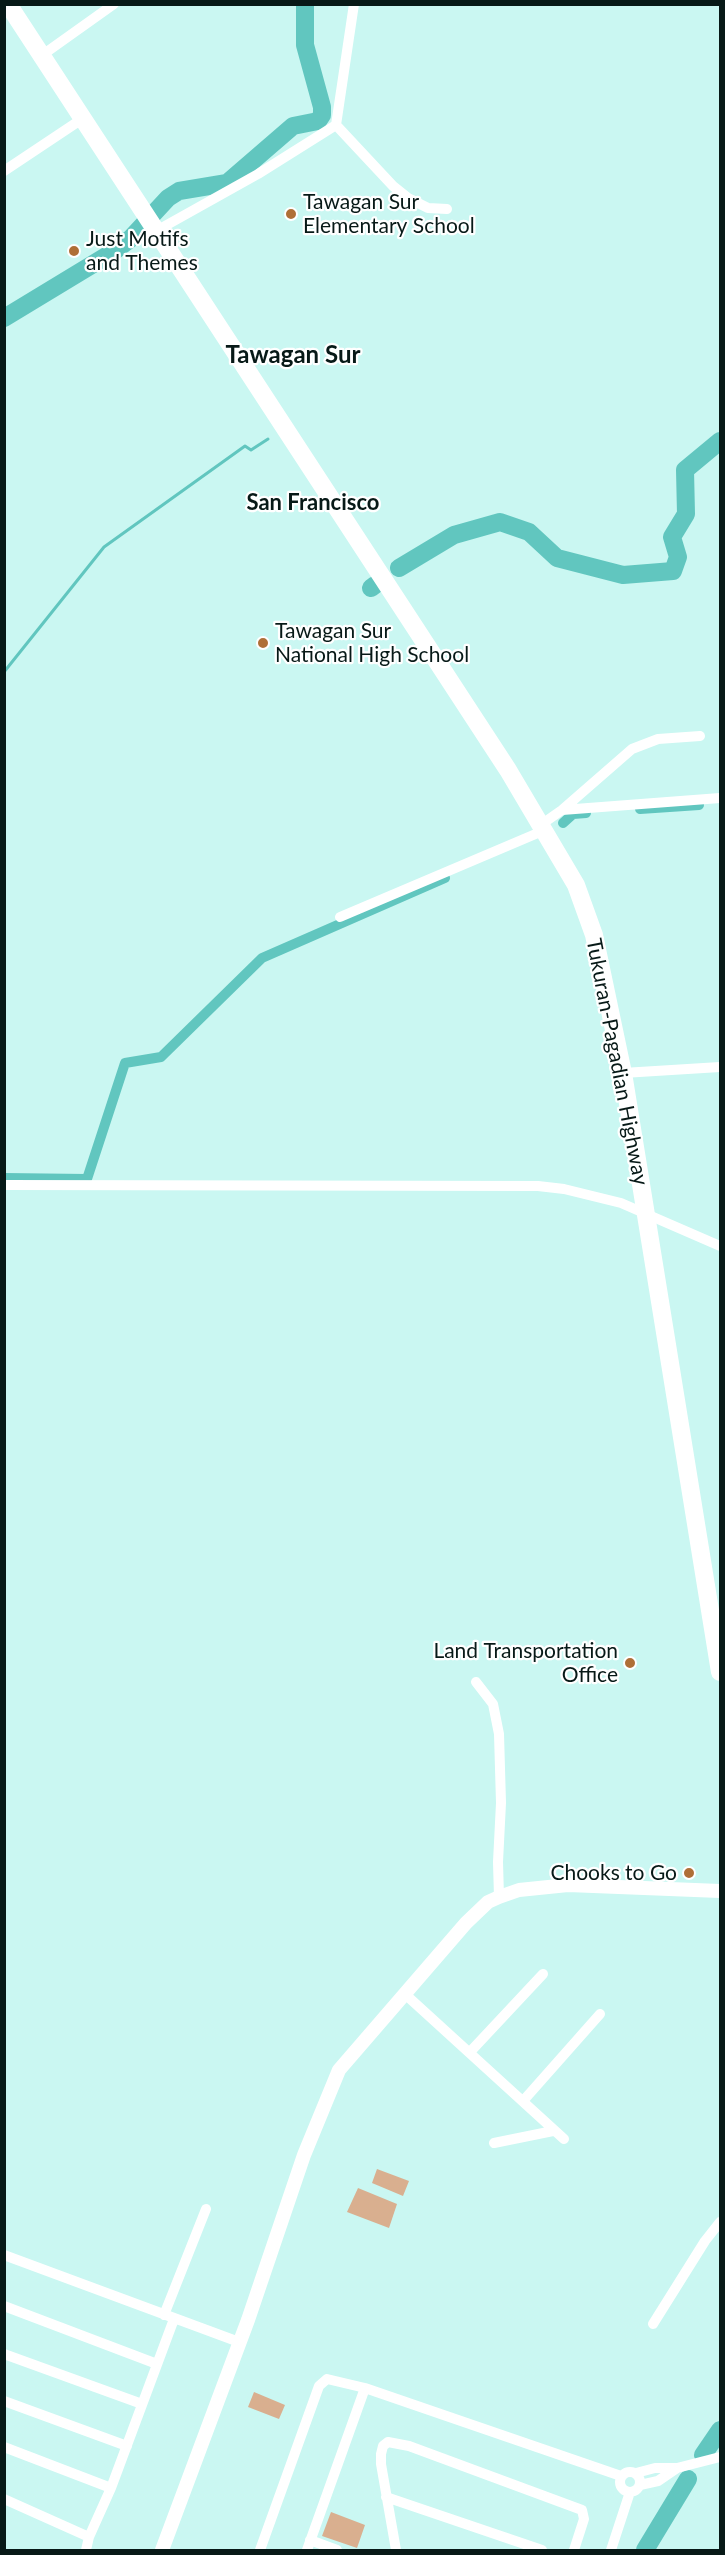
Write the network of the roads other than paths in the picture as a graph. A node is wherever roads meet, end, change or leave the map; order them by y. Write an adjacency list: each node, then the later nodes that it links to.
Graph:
1 (8, 4): 4 (highway, Tukuran-Pagadian Highway)
2 (114, 4): 4 (street)
3 (354, 4): 6 (street)
4 (41, 56): 5 (highway, Tukuran-Pagadian Highway)
5 (82, 119): 7 (street); 9 (highway, Tukuran-Pagadian Highway)
6 (336, 125): 8 (street); 9 (street)
7 (4, 171)
8 (447, 209)
9 (153, 227): 13 (highway, Tukuran-Pagadian Highway)
10 (700, 736): 12 (street)
11 (720, 798): 12 (street)
12 (562, 810): 13 (street)
13 (543, 827): 14 (street); 16 (highway, Tukuran-Pagadian Highway)
14 (340, 917)
15 (720, 1067): 16 (street)
16 (623, 1073): 18 (highway, Tukuran-Pagadian Highway)
17 (4, 1185): 18 (street)
18 (646, 1213): 19 (street); 20 (highway, Tukuran-Pagadian Highway)
19 (720, 1246)
20 (720, 1672)
21 (476, 1682): 25 (street)
22 (720, 1886): 23 (street)
23 (691, 1888): 24 (street); 25 (street)
24 (720, 1892)
25 (499, 1897): 27 (street)
26 (543, 1974): 29 (street)
27 (406, 1995): 29 (street); 40 (street)
28 (600, 2014): 30 (street)
29 (470, 2052): 30 (street)
30 (523, 2101): 31 (street)
31 (553, 2131): 32 (street); 33 (street)
32 (564, 2139)
33 (494, 2143)
34 (206, 2209): 38 (street)
35 (720, 2222): 39 (street)
36 (4, 2255): 38 (street)
37 (4, 2306): 42 (street)
38 (169, 2317): 40 (street); 42 (street)
39 (653, 2324)
40 (239, 2342): 59 (street)
41 (4, 2354): 45 (street)
42 (157, 2364): 45 (street)
43 (365, 2388): 51 (street); 57 (street); 60 (street)
44 (4, 2401): 46 (street)
45 (142, 2404): 46 (street)
46 (127, 2446): 52 (street)
47 (4, 2447): 52 (street)
48 (720, 2457): 49 (street)
49 (677, 2468): 50 (street); 53 (street)
50 (636, 2473): 51 (street); 53 (street)
51 (621, 2476): 53 (street)
52 (111, 2488): 56 (street)
53 (635, 2488): 65 (street)
54 (386, 2497): 62 (street); 63 (street); 64 (street)
55 (4, 2499): 56 (street)
56 (89, 2536): 58 (street)
57 (309, 2545): 61 (street)
58 (86, 2550)
59 (162, 2550)
60 (260, 2550)
61 (337, 2550)
62 (396, 2550)
63 (542, 2550)
64 (574, 2550)
65 (611, 2550)

